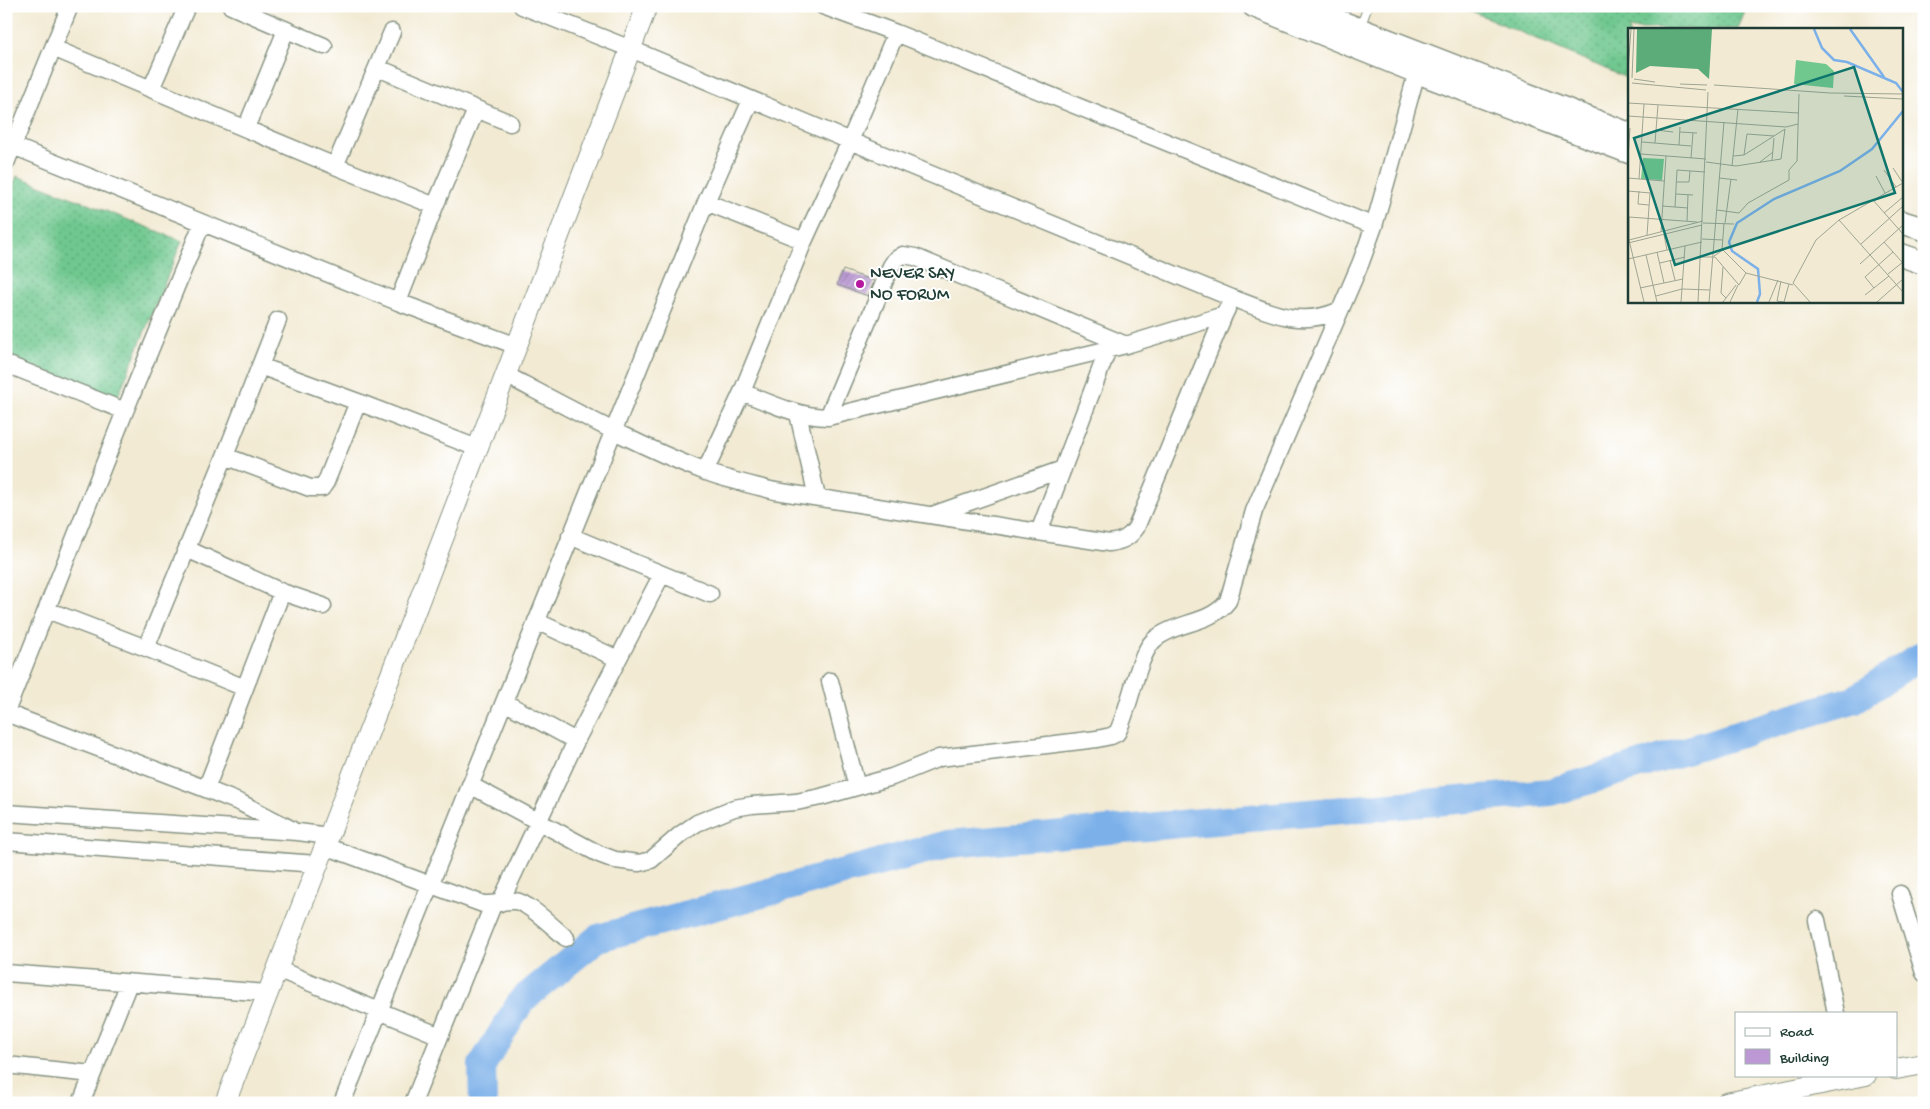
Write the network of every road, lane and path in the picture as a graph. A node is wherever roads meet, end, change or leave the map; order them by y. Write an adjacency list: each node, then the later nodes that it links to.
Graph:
1 (70, 6): 15 (street)
2 (186, 6): 19 (street)
3 (231, 6): 10 (street)
4 (522, 6): 16 (street)
5 (647, 6): 16 (street)
6 (823, 6): 13 (street)
7 (1254, 6): 18 (main road)
8 (1298, 6): 11 (main road)
9 (1368, 6): 11 (lane)
10 (286, 30): 14 (street); 23 (street)
11 (1358, 30): 24 (main road)
12 (392, 32): 17 (street)
13 (896, 33): 25 (street); 34 (street)
14 (324, 46)
15 (53, 48): 19 (street); 26 (street)
16 (631, 49): 20 (street); 45 (street)
17 (378, 68): 21 (street); 29 (street)
18 (1417, 72): 27 (main road); 34 (street)
19 (150, 89): 23 (street)
20 (751, 100): 25 (street); 30 (street)
21 (476, 110): 22 (street); 31 (street)
22 (510, 123)
23 (246, 128): 29 (street)
24 (1628, 134)
25 (850, 141): 36 (street); 39 (street)
26 (13, 146): 28 (street); 33 (street)
27 (1628, 152)
28 (6, 163)
29 (335, 166): 31 (street)
30 (706, 202): 36 (street); 55 (street)
31 (435, 206): 40 (street)
32 (1902, 222): 35 (main road)
33 (202, 224): 40 (street); 52 (street)
34 (1374, 226): 41 (street)
35 (1924, 229)
36 (804, 241): 50 (street)
37 (1902, 255): 38 (main road)
38 (1924, 263)
39 (1232, 298): 41 (street); 42 (street)
40 (398, 302): 45 (street)
41 (1338, 311): 79 (street)
42 (1224, 315): 44 (street); 62 (street)
43 (278, 320): 48 (street)
44 (1126, 345): 46 (street); 54 (street)
45 (517, 346): 49 (street)
46 (1108, 349): 54 (street); 58 (street)
47 (6, 364): 52 (street)
48 (260, 366): 51 (street); 57 (street)
49 (506, 375): 55 (street); 56 (street)
50 (742, 392): 53 (street); 59 (street)
51 (358, 402): 56 (street); 57 (street)
52 (125, 411): 69 (street)
53 (798, 414): 54 (street); 60 (street)
54 (828, 417)
55 (614, 431): 59 (street); 63 (street)
56 (477, 448): 85 (street)
57 (225, 456): 64 (street)
58 (1063, 469): 61 (street); 62 (street)
59 (705, 472): 60 (street)
60 (817, 497): 61 (street)
61 (933, 515): 62 (street)
62 (1039, 532)
63 (570, 536): 65 (street); 70 (street)
64 (188, 549): 66 (street); 71 (street)
65 (662, 574): 67 (street); 72 (street)
66 (282, 592): 68 (street); 74 (street)
67 (710, 594)
68 (323, 606)
69 (47, 610): 71 (street); 76 (street)
70 (536, 621): 72 (street); 75 (street)
71 (146, 648): 74 (street)
72 (618, 659): 77 (street)
73 (830, 680): 79 (street)
74 (245, 688): 80 (street)
75 (504, 702): 77 (street); 78 (street)
76 (6, 713): 80 (street)
77 (576, 740): 82 (street)
78 (470, 785): 82 (street); 86 (street)
79 (857, 787): 82 (street)
80 (206, 789): 83 (street)
81 (6, 813): 83 (street)
82 (538, 821): 88 (street)
83 (298, 832): 85 (street)
84 (6, 841): 85 (street)
85 (324, 849): 86 (street); 91 (street)
86 (430, 884): 88 (street); 96 (street)
87 (1900, 894): 93 (street)
88 (497, 904): 90 (street); 98 (street)
89 (1817, 920): 97 (street)
90 (566, 938)
91 (277, 969): 95 (street); 96 (street)
92 (6, 973): 94 (street)
93 (1924, 973)
94 (130, 982): 95 (street); 102 (street)
95 (268, 993): 106 (street)
96 (378, 1011): 98 (street); 107 (street)
97 (1836, 1012)
98 (440, 1036): 108 (street)
99 (1924, 1064): 101 (street)
100 (6, 1065): 102 (street)
101 (1898, 1069)
102 (92, 1074): 105 (street)
103 (1855, 1076): 104 (street)
104 (1730, 1102)
105 (81, 1103)
106 (224, 1103)
107 (342, 1103)
108 (413, 1103)

